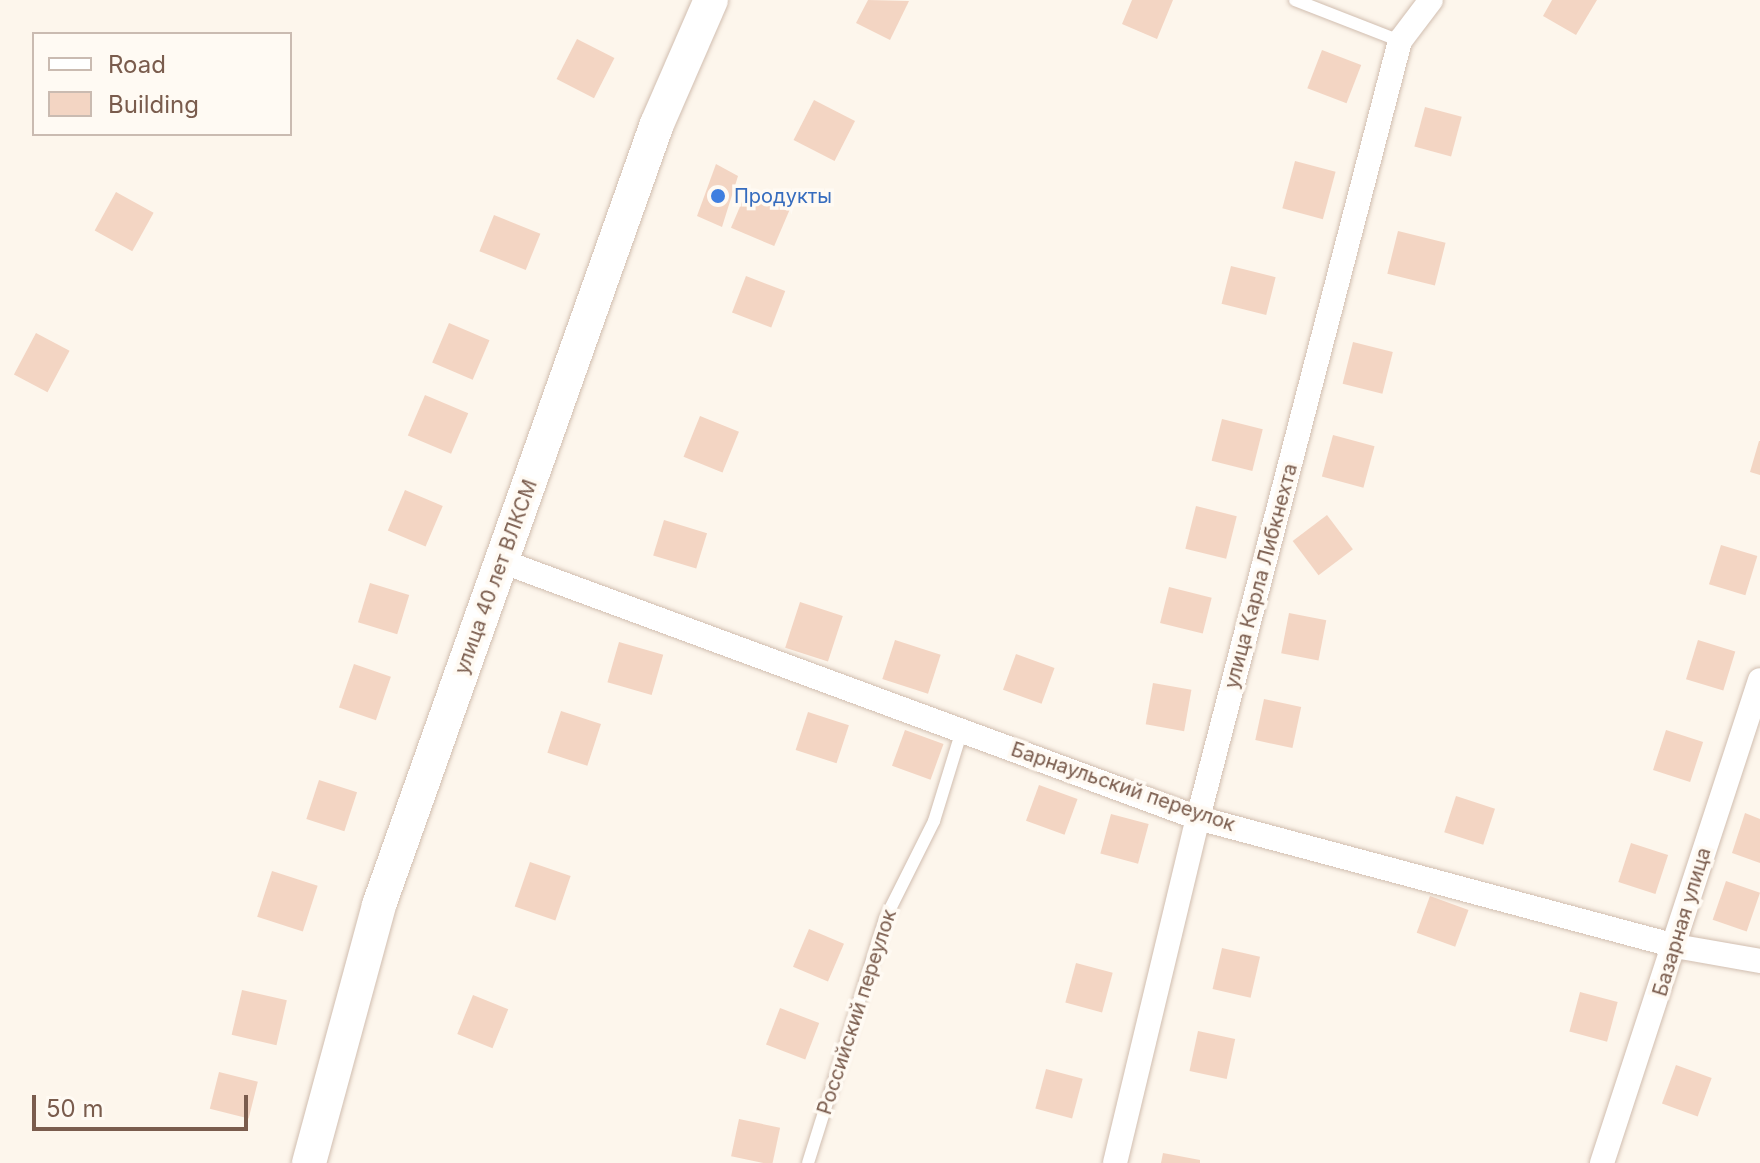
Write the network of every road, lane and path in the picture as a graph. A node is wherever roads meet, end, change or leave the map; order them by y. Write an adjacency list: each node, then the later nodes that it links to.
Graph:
1 (711, 0): 5 (street, улица 40 лет ВЛКСМ)
2 (1295, 0): 4 (lane)
3 (1431, 0): 4 (street, улица Карла Либкнехта)
4 (1400, 41): 8 (street, улица Карла Либкнехта)
5 (501, 561): 7 (street, Барнаульский переулок); 11 (street, улица 40 лет ВЛКСМ)
6 (1760, 680): 9 (street, Базарная улица)
7 (962, 730): 8 (street, Барнаульский переулок); 12 (lane, Российский переулок)
8 (1198, 818): 9 (street, Барнаульский переулок); 13 (street, улица Карла Либкнехта)
9 (1675, 946): 10 (street, Барнаульский переулок); 14 (street, Базарная улица)
10 (1760, 961)
11 (309, 1163)
12 (808, 1163)
13 (1115, 1163)
14 (1602, 1163)

